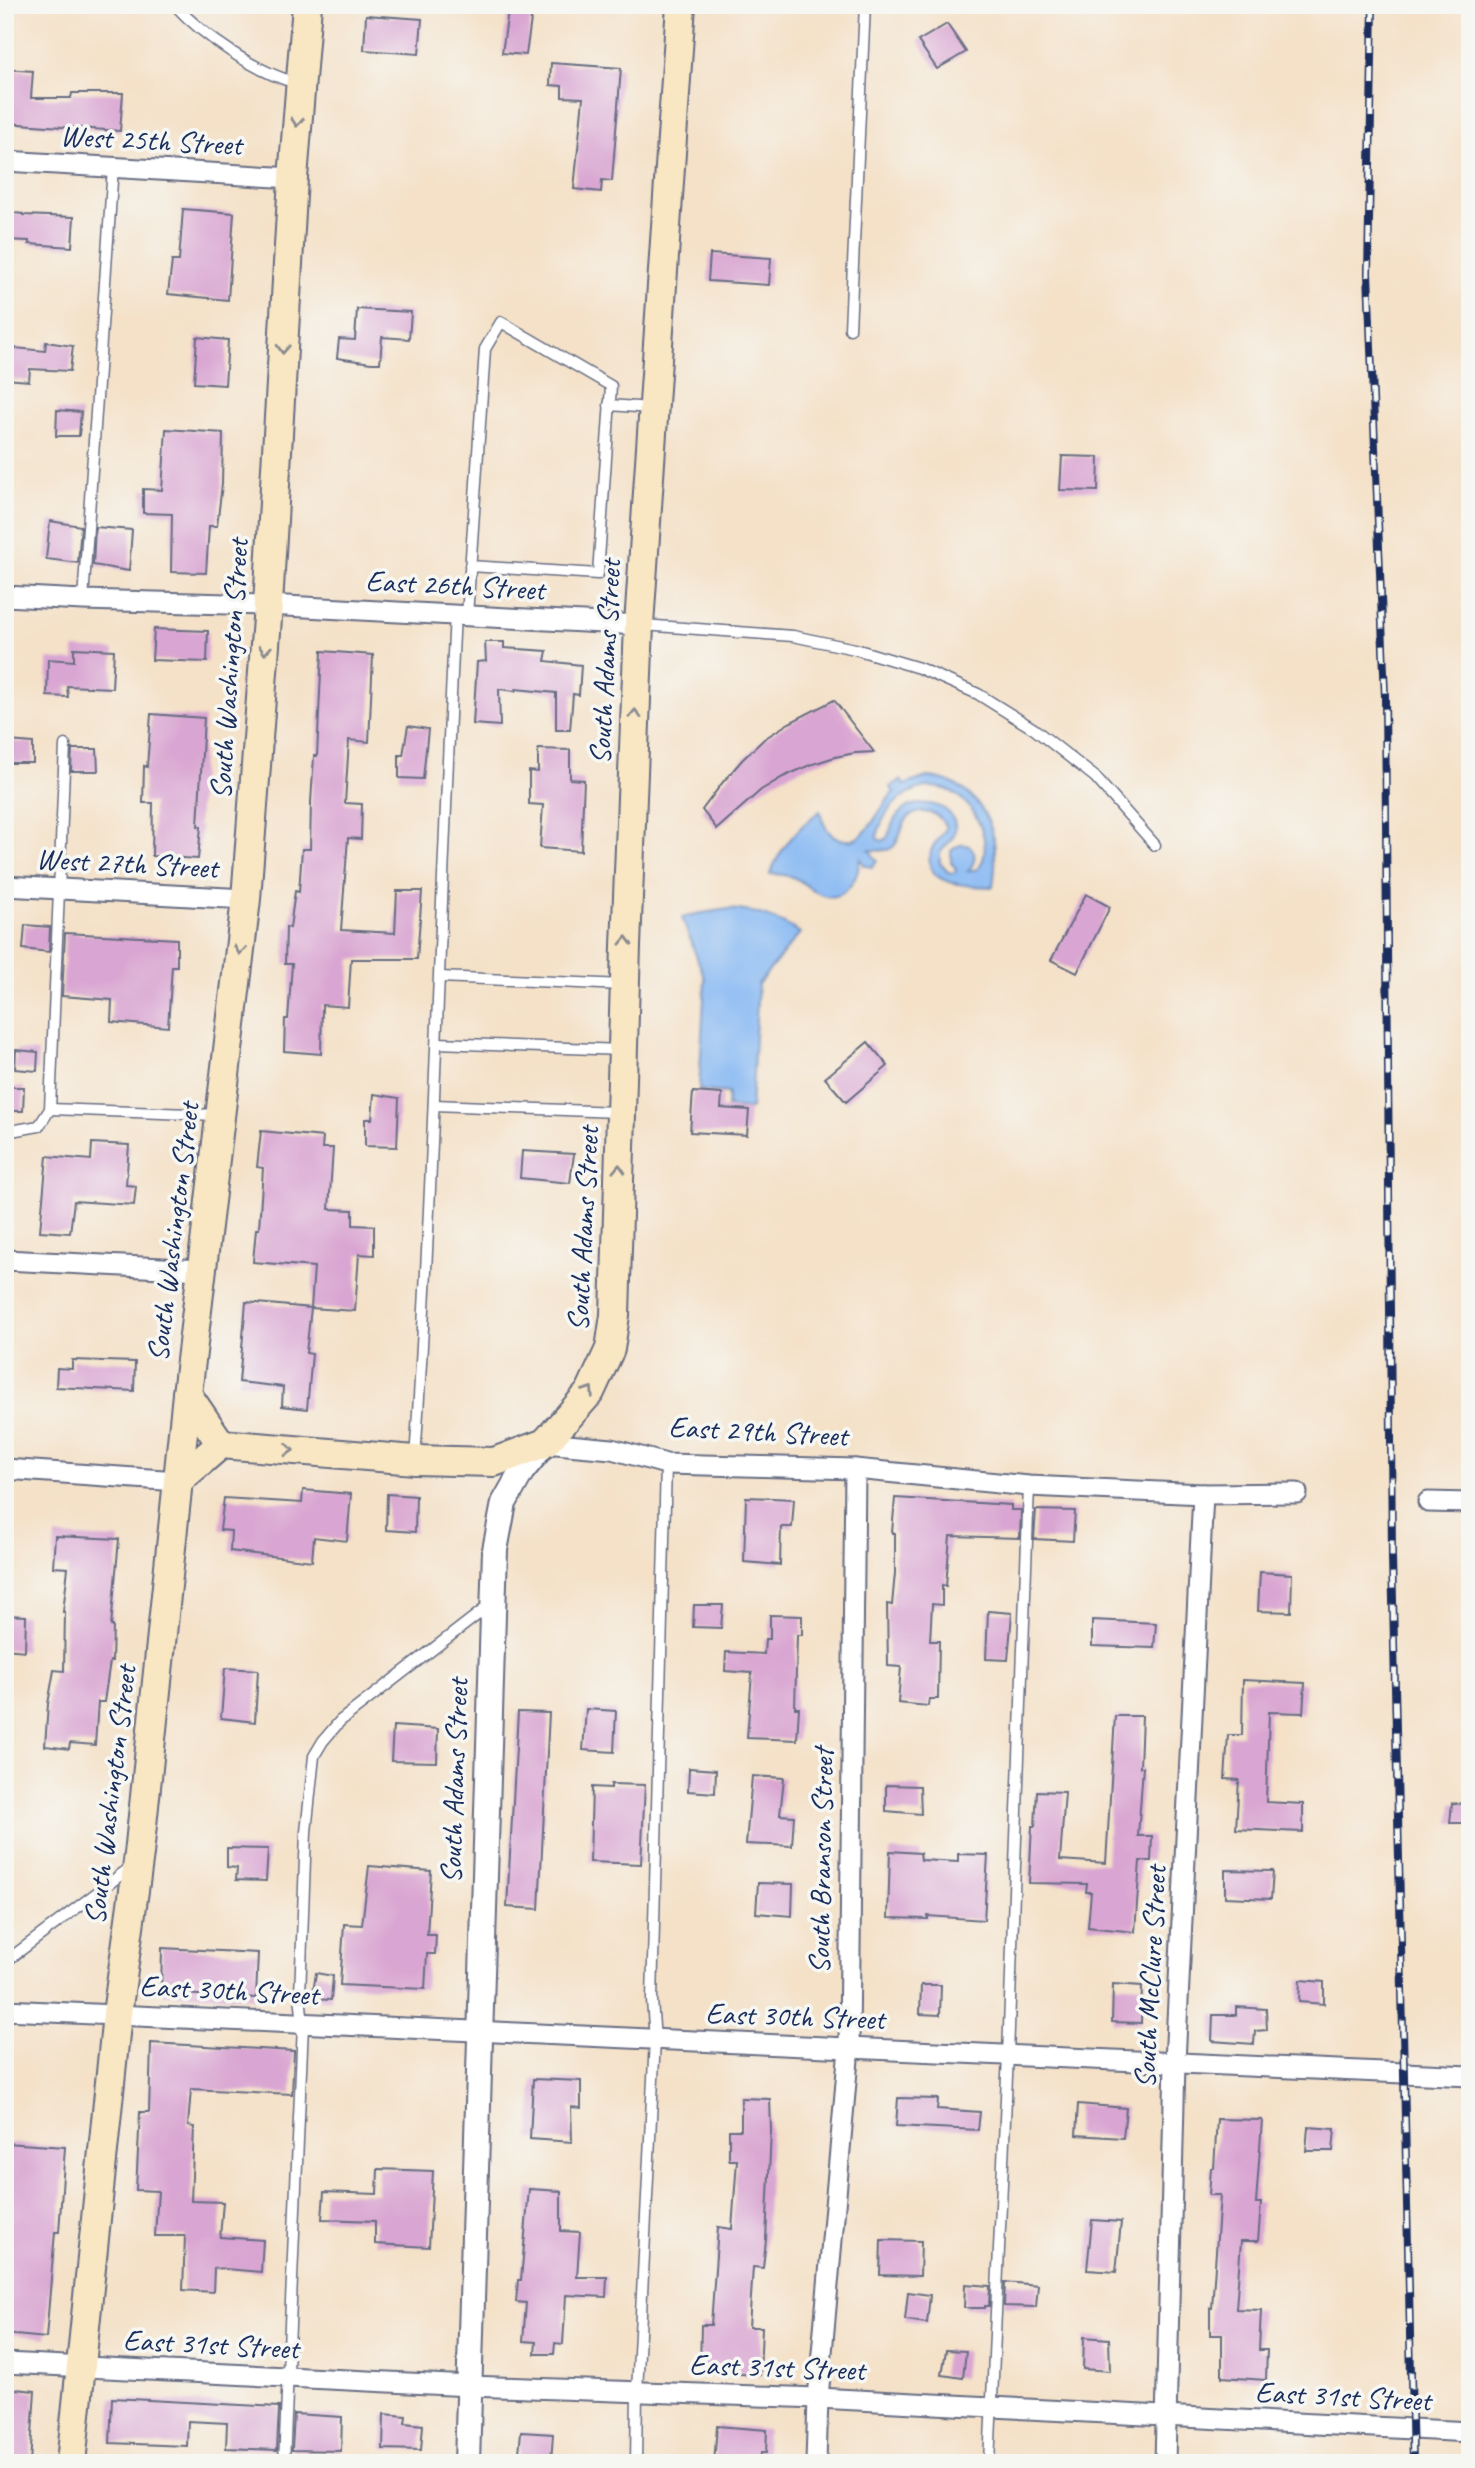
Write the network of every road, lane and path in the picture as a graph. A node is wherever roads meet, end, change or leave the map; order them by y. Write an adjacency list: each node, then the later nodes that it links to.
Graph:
1 (175, 5): 5 (lane)
2 (307, 5): 5 (main road, South Washington Street)
3 (681, 5): 11 (main road, South Adams Street)
4 (866, 5): 9 (lane)
5 (300, 83): 8 (main road, South Washington Street, one-way to 8)
6 (5, 161): 7 (street, West 25th Street)
7 (113, 167): 8 (street, West 25th Street); 14 (lane)
8 (293, 178): 15 (main road, South Washington Street, one-way to 15)
9 (850, 329)
10 (610, 405): 11 (lane); 12 (lane); 12 (lane)
11 (652, 408): 17 (main road, South Adams Street)
12 (470, 566): 16 (lane)
13 (5, 596): 14 (street, East 26th Street)
14 (83, 600): 15 (street, East 26th Street)
15 (268, 605): 16 (street, East 26th Street); 22 (main road, South Washington Street, one-way to 22)
16 (461, 615): 17 (street, East 26th Street); 23 (lane)
17 (639, 625): 19 (lane); 24 (main road, South Adams Street, one-way to 17)
18 (65, 745): 21 (lane)
19 (1156, 845)
20 (5, 886): 21 (street, West 27th Street)
21 (60, 889): 22 (street, West 27th Street); 28 (lane)
22 (246, 899): 30 (main road, South Washington Street, one-way to 30)
23 (440, 977): 24 (lane); 25 (lane)
24 (625, 985): 26 (main road, South Adams Street)
25 (437, 1042): 26 (lane); 27 (lane)
26 (623, 1050): 29 (main road, South Adams Street)
27 (434, 1105): 29 (lane); 37 (lane)
28 (50, 1109): 30 (lane); 31 (lane)
29 (621, 1112): 35 (main road, South Adams Street, one-way to 29)
30 (220, 1116): 33 (main road, South Washington Street)
31 (5, 1132)
32 (5, 1260): 33 (street)
33 (202, 1270): 34 (main road, South Washington Street)
34 (187, 1394): 36 (main road); 41 (main road, South Washington Street)
35 (545, 1443): 37 (main road, East 29th Street); 38 (street, East 29th Street); 47 (street, South Adams Street)
36 (221, 1444): 37 (main road, East 29th Street, one-way to 37); 41 (main road)
37 (415, 1460)
38 (666, 1464): 40 (street, East 29th Street); 54 (lane)
39 (5, 1469): 41 (street)
40 (855, 1469): 42 (street, East 29th Street); 55 (street, South Branson Street)
41 (178, 1481): 48 (main road, South Washington Street)
42 (1029, 1486): 44 (street, East 29th Street); 56 (lane)
43 (1297, 1493): 44 (street, East 29th Street)
44 (1203, 1494): 57 (street, South McClure Street)
45 (1427, 1502): 46 (street)
46 (1470, 1503)
47 (493, 1603): 52 (lane); 53 (street, South Adams Street)
48 (137, 1863): 49 (lane); 51 (main road, South Washington Street)
49 (5, 1962)
50 (5, 2010): 51 (street, East 30th Street)
51 (117, 2014): 52 (street, East 30th Street); 60 (main road, South Washington Street)
52 (303, 2025): 53 (street, East 30th Street); 61 (lane)
53 (480, 2032): 54 (street, East 30th Street); 62 (street, South Adams Street)
54 (655, 2040): 55 (street, East 30th Street); 63 (lane)
55 (849, 2048): 56 (street, East 30th Street); 64 (street, South Branson Street)
56 (1008, 2055): 57 (street, East 30th Street); 65 (lane)
57 (1175, 2062): 58 (street, East 30th Street); 66 (street, South McClure Street)
58 (1470, 2076)
59 (5, 2363): 60 (street, East 31st Street)
60 (81, 2367): 61 (street, East 31st Street); 68 (main road, South Washington Street)
61 (287, 2378): 62 (street, East 31st Street); 69 (lane)
62 (470, 2386): 63 (street, East 31st Street); 70 (street, South Adams Street)
63 (637, 2392): 64 (street, East 31st Street); 71 (lane)
64 (818, 2398): 65 (street, East 31st Street); 72 (street, South Branson Street)
65 (990, 2407): 66 (street, East 31st Street); 73 (lane)
66 (1165, 2417): 67 (street, East 31st Street); 74 (street, South McClure Street)
67 (1470, 2432)
68 (71, 2463)
69 (284, 2463)
70 (467, 2463)
71 (636, 2463)
72 (816, 2463)
73 (989, 2463)
74 (1165, 2463)

